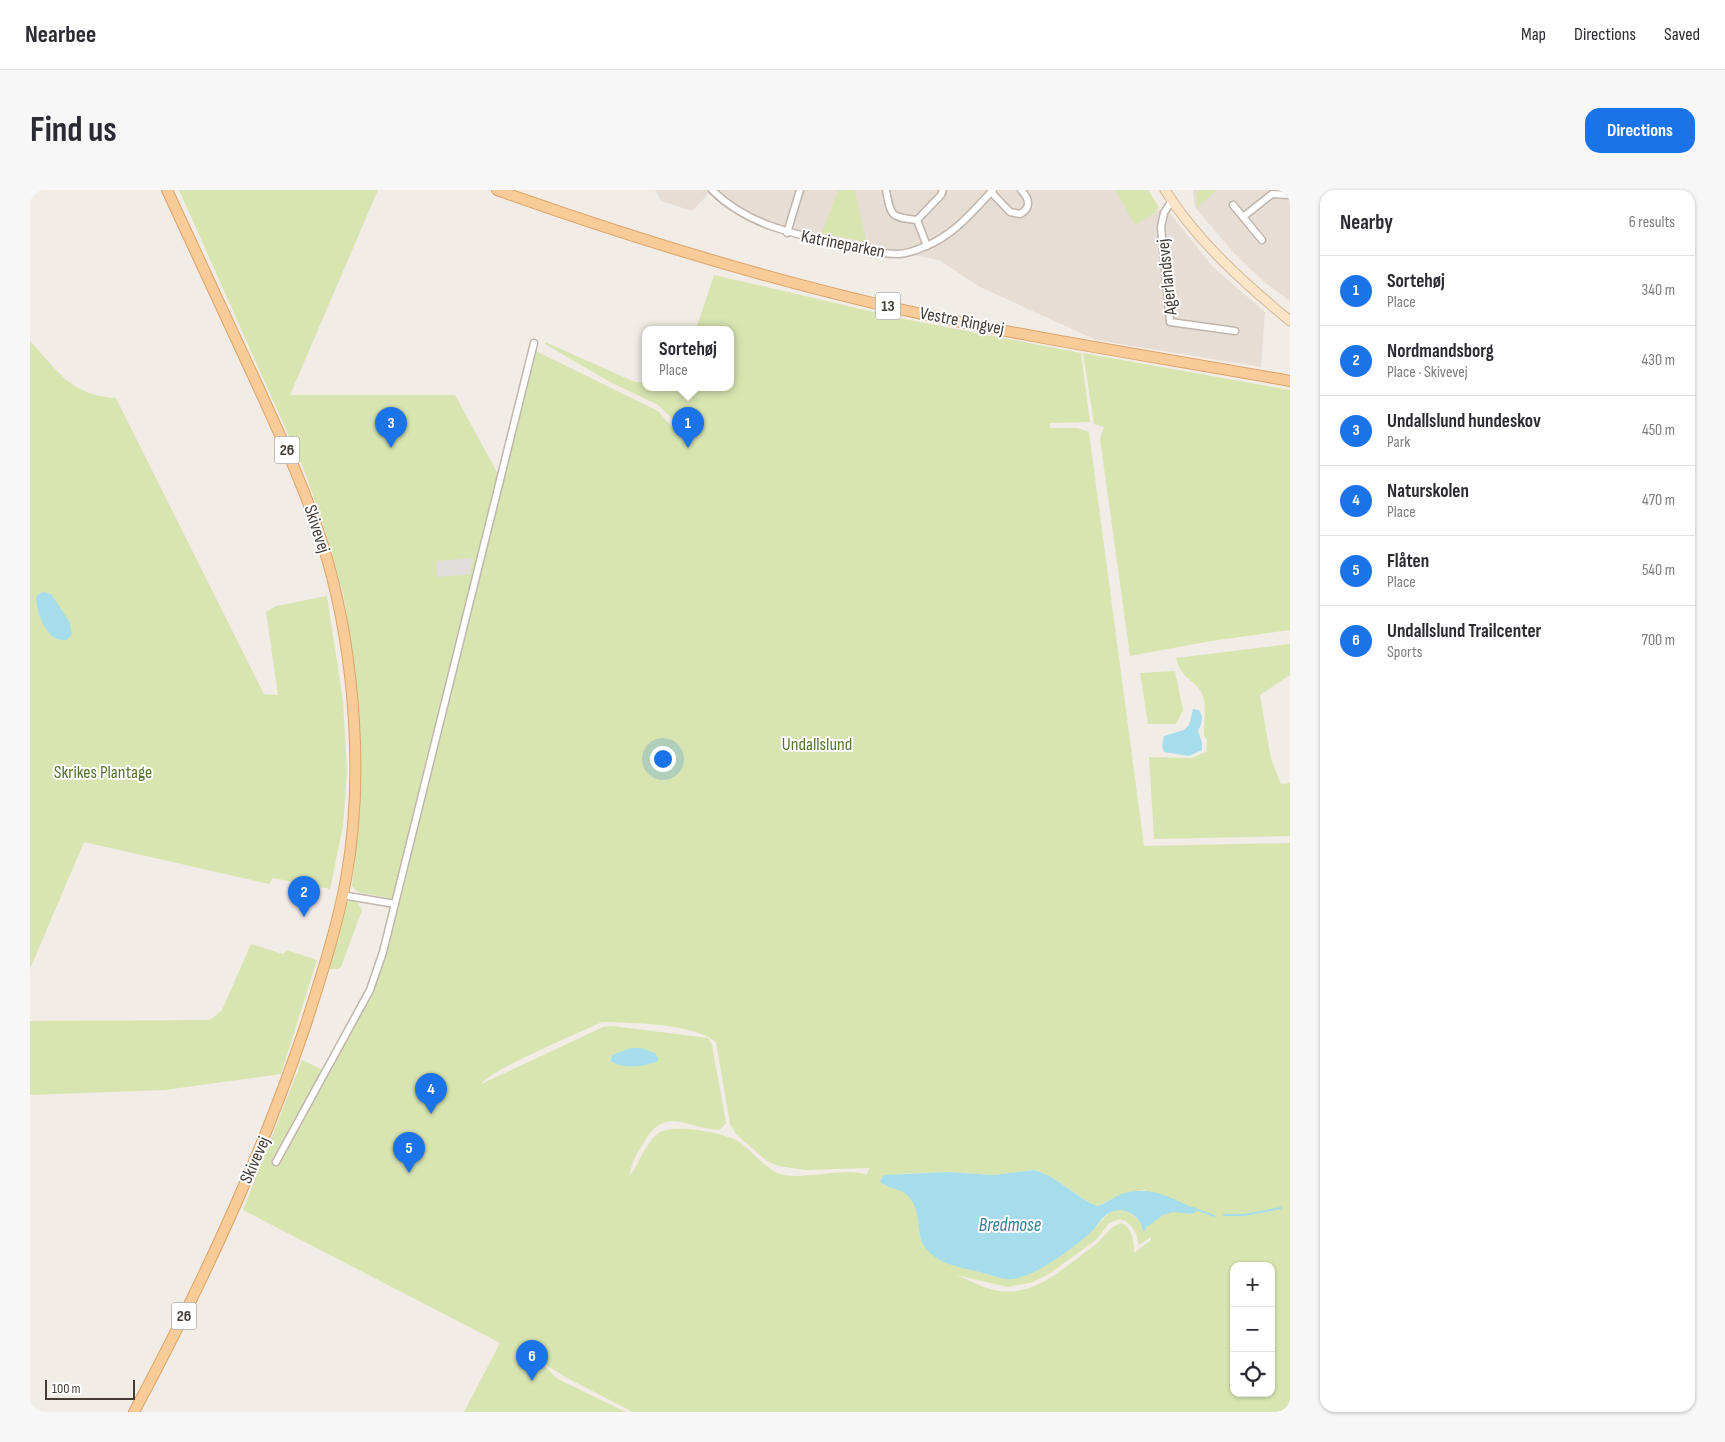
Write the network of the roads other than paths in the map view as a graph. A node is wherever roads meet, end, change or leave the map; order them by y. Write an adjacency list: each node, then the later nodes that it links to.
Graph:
1 (168, 190): 22 (main road, Skivevej / 26)
2 (497, 190): 21 (main road, Vestre Ringvej / 13)
3 (712, 190): 15 (street, Katrineparken)
4 (800, 190): 15 (street)
5 (886, 190): 14 (street, Katrineparken)
6 (943, 190): 14 (street)
7 (1021, 190): 9 (street)
8 (1165, 190): 11 (street, Agerlandsvej)
9 (992, 191): 17 (street, Katrineparken)
10 (1290, 195): 13 (street)
11 (1172, 200): 18 (street, Agerlandsvej); 19 (street, Agerlandsvej)
12 (1233, 205): 13 (street)
13 (1243, 217): 16 (street)
14 (917, 220): 17 (street)
15 (787, 233): 17 (street, Katrineparken)
16 (1262, 240)
17 (927, 246)
18 (1290, 321)
19 (1234, 331)
20 (534, 343): 23 (street, Skivevej)
21 (1290, 380)
22 (342, 895): 23 (street); 25 (main road, Skivevej / 26)
23 (395, 904): 24 (street, Skivevej)
24 (276, 1162)
25 (134, 1412)

